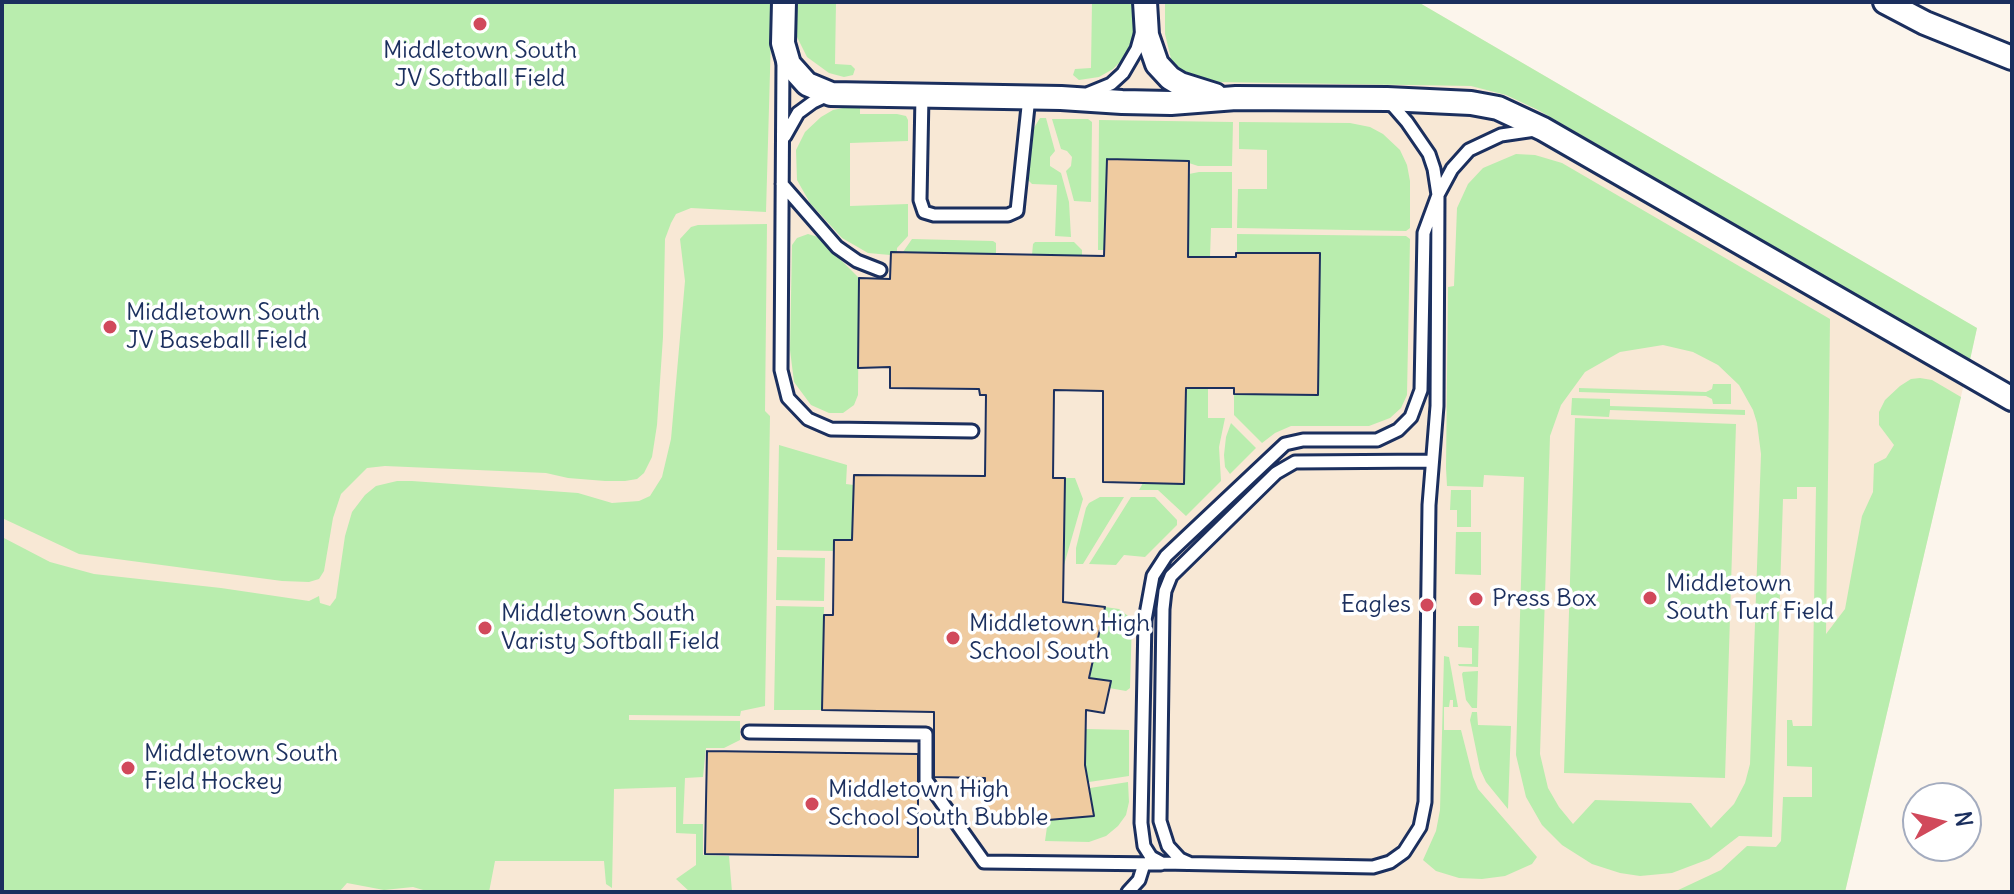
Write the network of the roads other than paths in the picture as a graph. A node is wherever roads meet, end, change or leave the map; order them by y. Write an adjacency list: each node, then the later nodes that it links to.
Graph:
1 (784, 2): 4 (street)
2 (1885, 2): 5 (street)
3 (1145, 9): 9 (lane); 10 (street)
4 (783, 43): 6 (street); 13 (lane)
5 (2012, 58)
6 (837, 94): 7 (street); 13 (lane)
7 (922, 96): 8 (street); 8 (lane)
8 (1029, 97): 9 (street)
9 (1061, 98): 10 (street)
10 (1236, 98): 11 (street)
11 (1387, 99): 12 (street); 15 (lane)
12 (1543, 129): 15 (lane); 17 (street)
13 (782, 149): 14 (lane)
14 (782, 184): 16 (lane); 18 (lane)
15 (1438, 195): 19 (lane); 22 (lane)
16 (880, 270)
17 (2012, 399)
18 (972, 431)
19 (1432, 461): 23 (lane); 23 (lane)
20 (749, 732): 21 (lane)
21 (1144, 864): 22 (lane); 24 (lane)
22 (1170, 865): 23 (lane)
23 (1198, 866)
24 (1128, 892)

